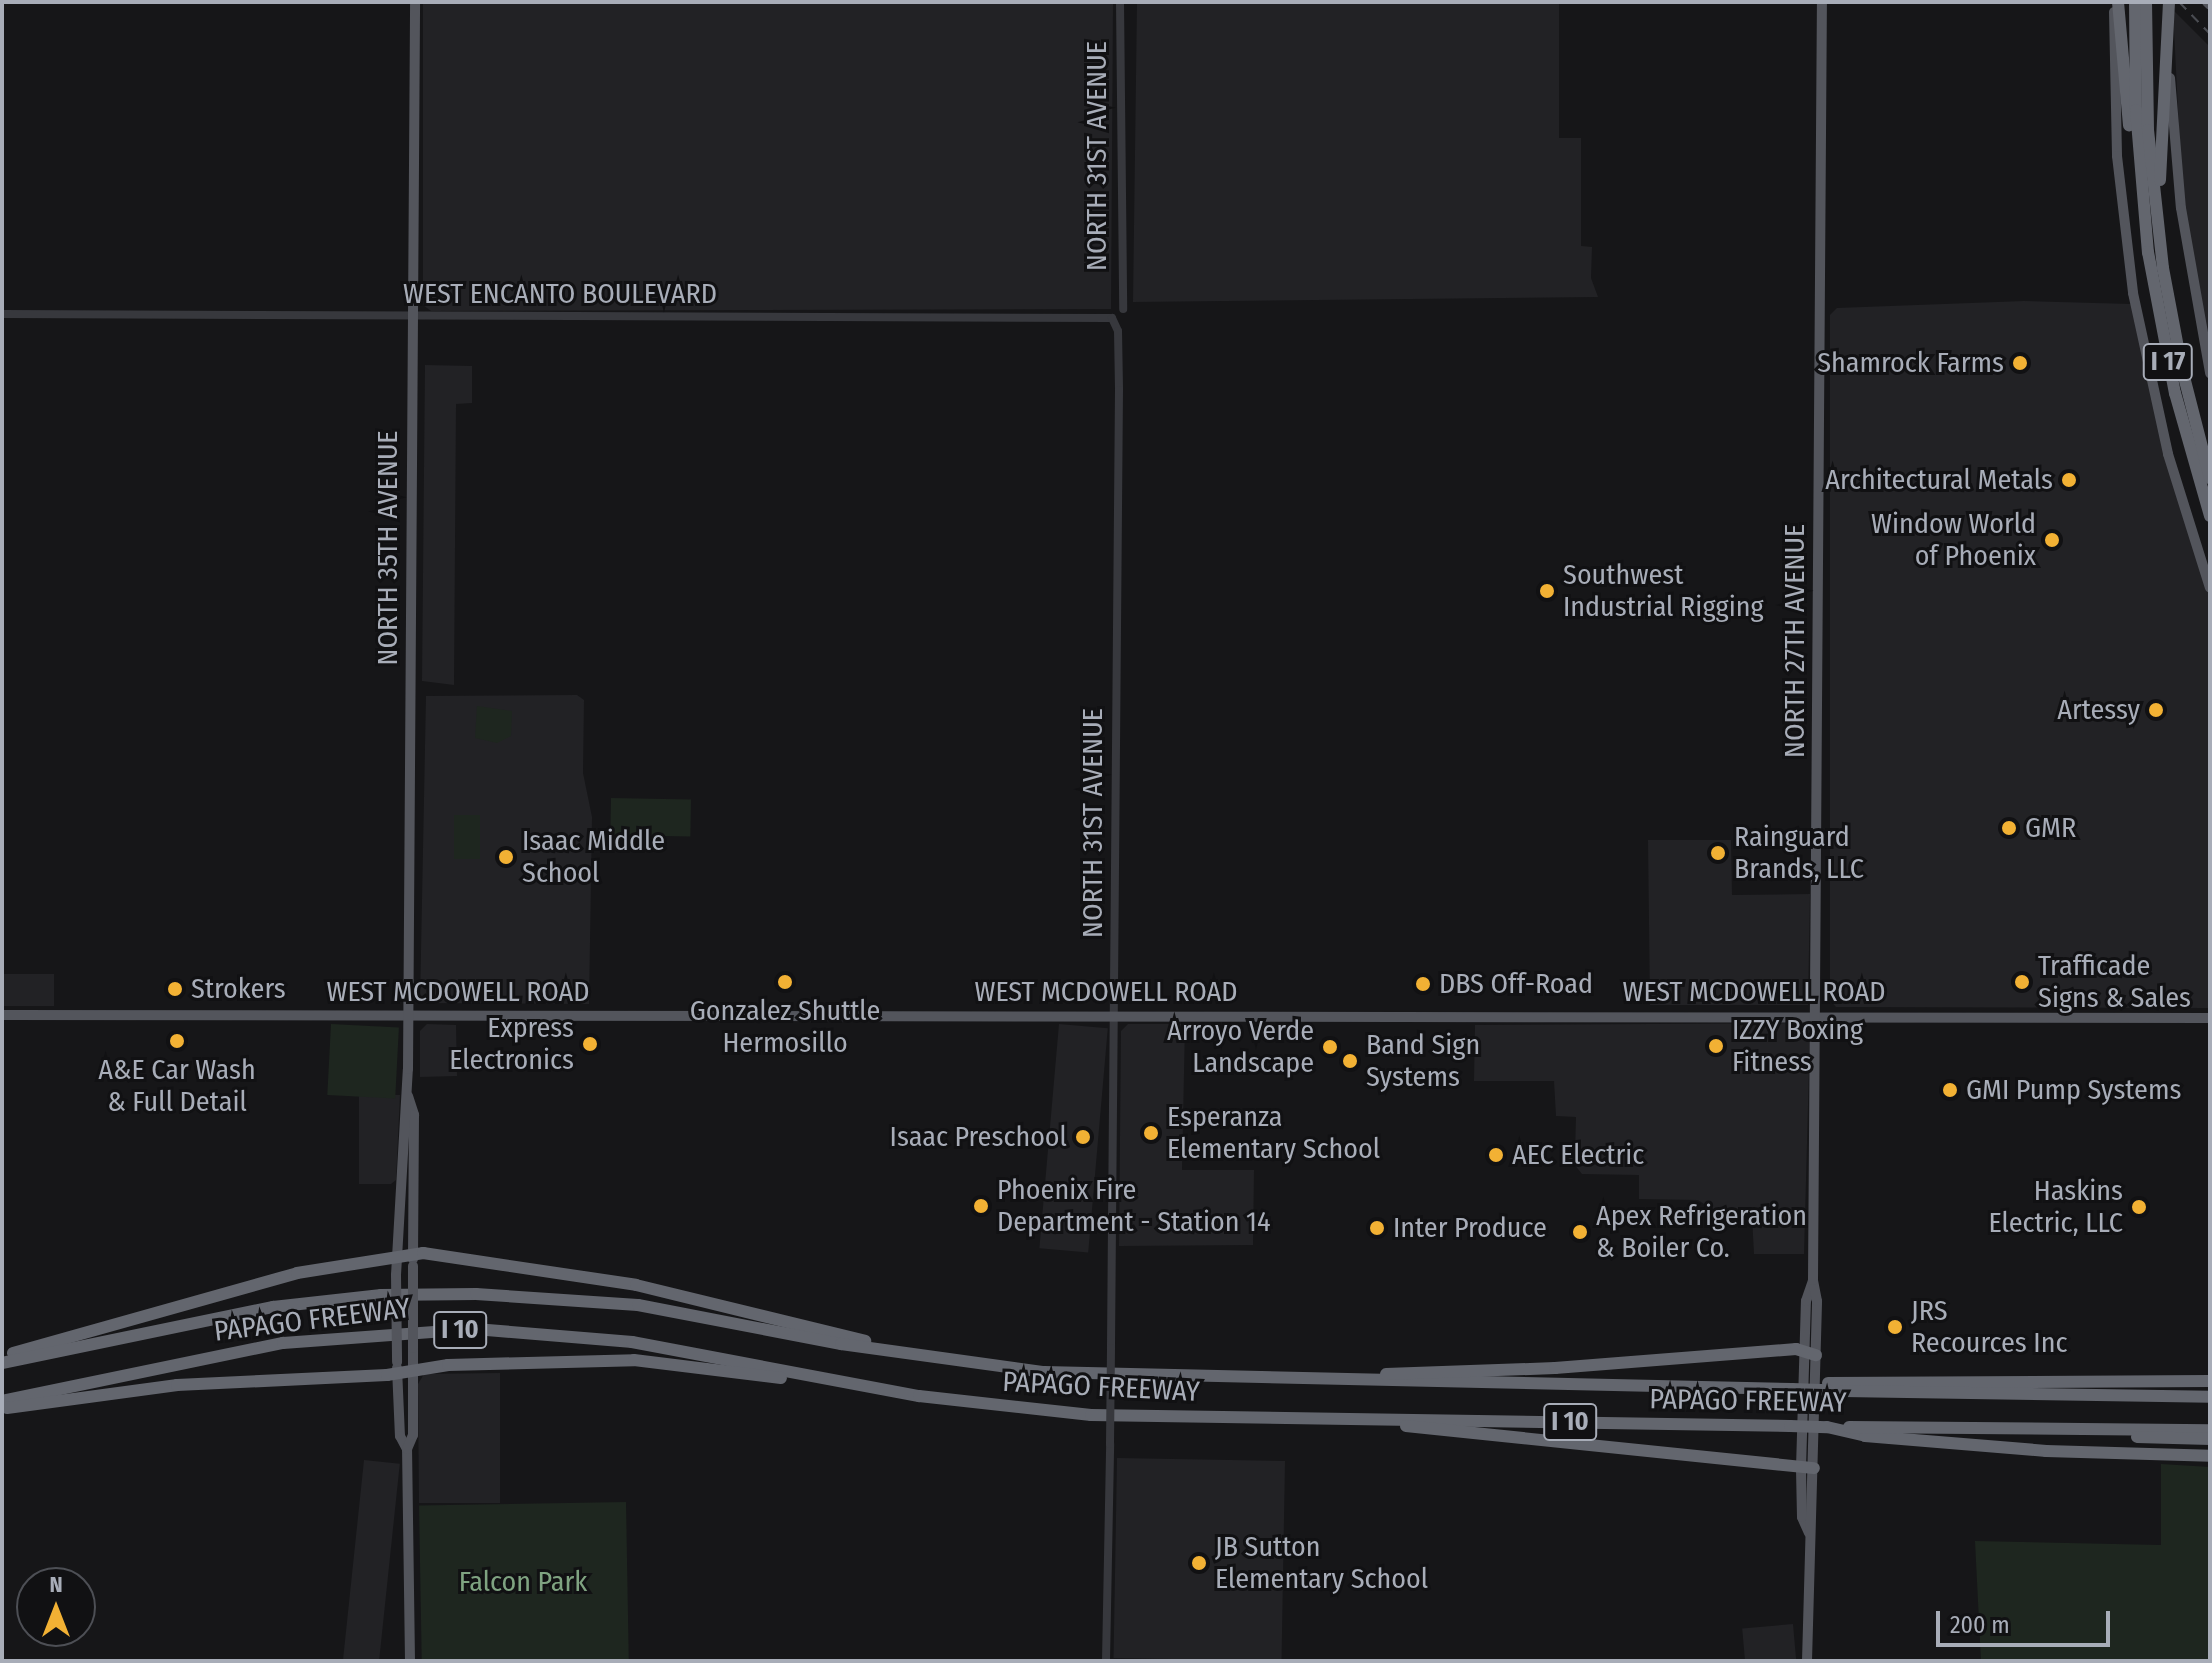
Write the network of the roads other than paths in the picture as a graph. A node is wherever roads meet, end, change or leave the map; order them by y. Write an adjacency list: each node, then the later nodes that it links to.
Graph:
1 (415, 2): 15 (main road, NORTH 35TH AVENUE)
2 (1120, 2): 13 (street, NORTH 31ST AVENUE)
3 (1822, 2): 25 (main road, NORTH 27TH AVENUE)
4 (2116, 2): 10 (highway); 21 (main road)
5 (2135, 2): 10 (highway, I 17)
6 (2146, 2): 19 (highway)
7 (2153, 2): 9 (highway, I 17)
8 (2169, 2): 9 (highway); 11 (main road)
9 (2160, 180): 18 (highway, I 17)
10 (2143, 205): 20 (highway, I 17)
11 (2195, 303): 12 (street); 17 (main road)
12 (2210, 303)
13 (1123, 309)
14 (2, 314): 15 (street, WEST ENCANTO BOULEVARD)
15 (413, 316): 16 (street, WEST ENCANTO BOULEVARD); 23 (main road, NORTH 35TH AVENUE)
16 (1115, 322): 24 (street, NORTH 31ST AVENUE)
17 (2210, 373)
18 (2210, 451)
19 (2210, 478)
20 (2210, 516)
21 (2210, 588)
22 (2, 1015): 23 (main road, WEST MCDOWELL ROAD)
23 (409, 1016): 24 (main road, WEST MCDOWELL ROAD); 27 (main road, NORTH 35TH AVENUE)
24 (1115, 1016): 25 (main road, WEST MCDOWELL ROAD); 54 (street, NORTH 31ST AVENUE, bridge)
25 (1819, 1016): 26 (main road, WEST MCDOWELL ROAD); 30 (main road, NORTH 27TH AVENUE)
26 (2210, 1018)
27 (408, 1094): 28 (main road, NORTH 35TH AVENUE); 29 (main road, NORTH 35TH AVENUE)
28 (413, 1260): 29 (highway); 32 (highway); 34 (main road, NORTH 35TH AVENUE, bridge)
29 (396, 1261): 31 (highway); 35 (main road, NORTH 35TH AVENUE, bridge)
30 (1810, 1352): 38 (highway); 52 (main road, NORTH 27TH AVENUE)
31 (2, 1356)
32 (926, 1358): 33 (highway, PAPAGO FREEWAY / I 10); 38 (highway, PAPAGO FREEWAY / I 10)
33 (2, 1363)
34 (413, 1365): 35 (highway); 41 (highway); 50 (main road, NORTH 35TH AVENUE)
35 (397, 1368): 44 (highway); 50 (main road, NORTH 35TH AVENUE)
36 (2210, 1373): 37 (highway)
37 (2117, 1378): 39 (highway); 40 (highway)
38 (1311, 1380): 40 (highway, PAPAGO FREEWAY / I 10, bridge)
39 (2210, 1381)
40 (1828, 1387): 42 (highway, PAPAGO FREEWAY / I 10)
41 (919, 1396): 43 (highway, PAPAGO FREEWAY / I 10); 45 (highway, PAPAGO FREEWAY / I 10)
42 (2210, 1397)
43 (2, 1401)
44 (2, 1409)
45 (1351, 1420): 46 (highway, PAPAGO FREEWAY / I 10, bridge); 52 (highway)
46 (1827, 1427): 48 (highway, PAPAGO FREEWAY / I 10); 51 (highway)
47 (2210, 1430): 48 (highway, PAPAGO FREEWAY / I 10)
48 (2046, 1431): 49 (highway)
49 (2210, 1439)
50 (407, 1449): 53 (main road, NORTH 35TH AVENUE)
51 (2210, 1456)
52 (1808, 1468): 55 (main road, NORTH 27TH AVENUE)
53 (410, 1661)
54 (1106, 1661)
55 (1807, 1661)

